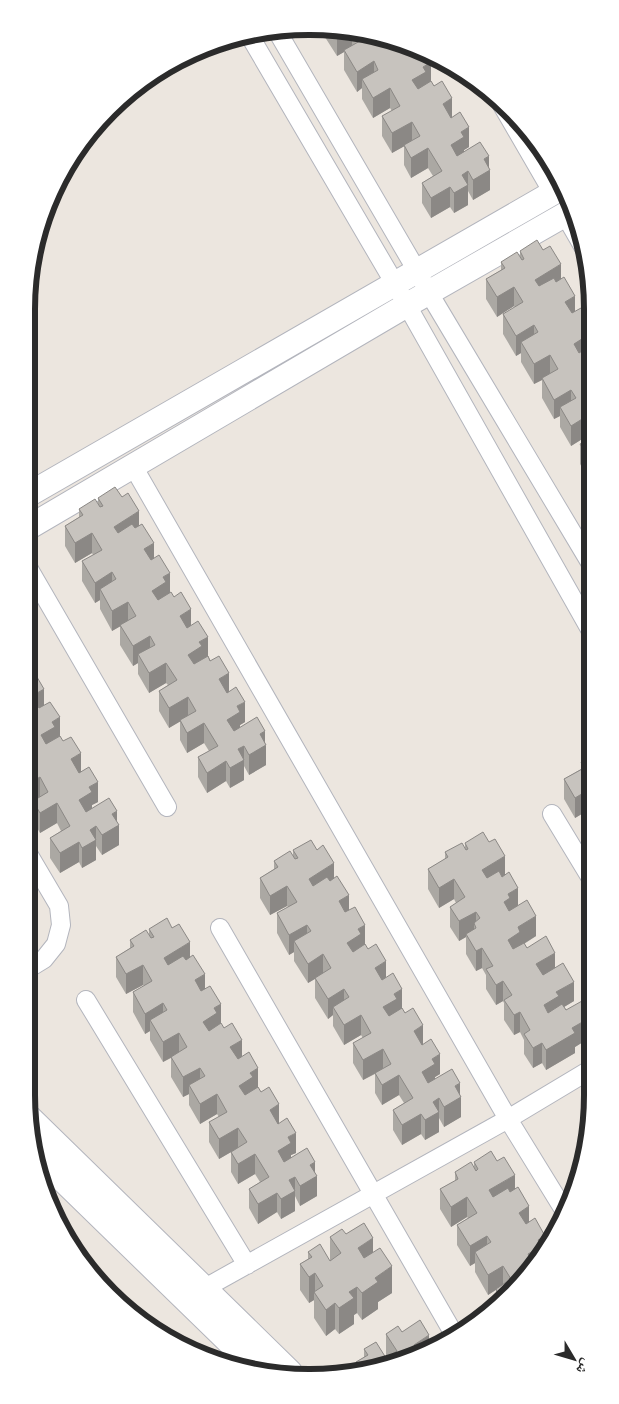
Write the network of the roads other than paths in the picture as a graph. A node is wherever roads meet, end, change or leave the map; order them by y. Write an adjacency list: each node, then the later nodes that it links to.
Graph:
1 (281, 37): 7 (street)
2 (253, 41): 8 (street)
3 (524, 139): 4 (street)
4 (552, 181)
5 (557, 191): 7 (street)
6 (566, 214): 9 (street)
7 (417, 271): 8 (street); 9 (street)
8 (395, 284): 10 (street); 12 (street)
9 (429, 293): 10 (street); 14 (street)
10 (407, 306): 11 (street); 16 (street)
11 (133, 466): 13 (street); 25 (street)
12 (35, 491)
13 (35, 524)
14 (584, 552)
15 (35, 580): 17 (street)
16 (584, 619)
17 (167, 807)
18 (552, 814): 20 (street)
19 (35, 865): 22 (street)
20 (584, 867)
21 (220, 928): 28 (street)
22 (35, 965)
23 (86, 1000): 30 (street)
24 (584, 1073): 25 (street)
25 (508, 1119): 28 (street); 29 (street)
26 (37, 1124): 31 (street)
27 (43, 1161): 33 (street)
28 (374, 1194): 30 (street); 32 (street)
29 (561, 1205)
30 (247, 1265): 31 (street)
31 (206, 1288): 34 (street)
32 (451, 1329)
33 (251, 1363)
34 (286, 1368)

